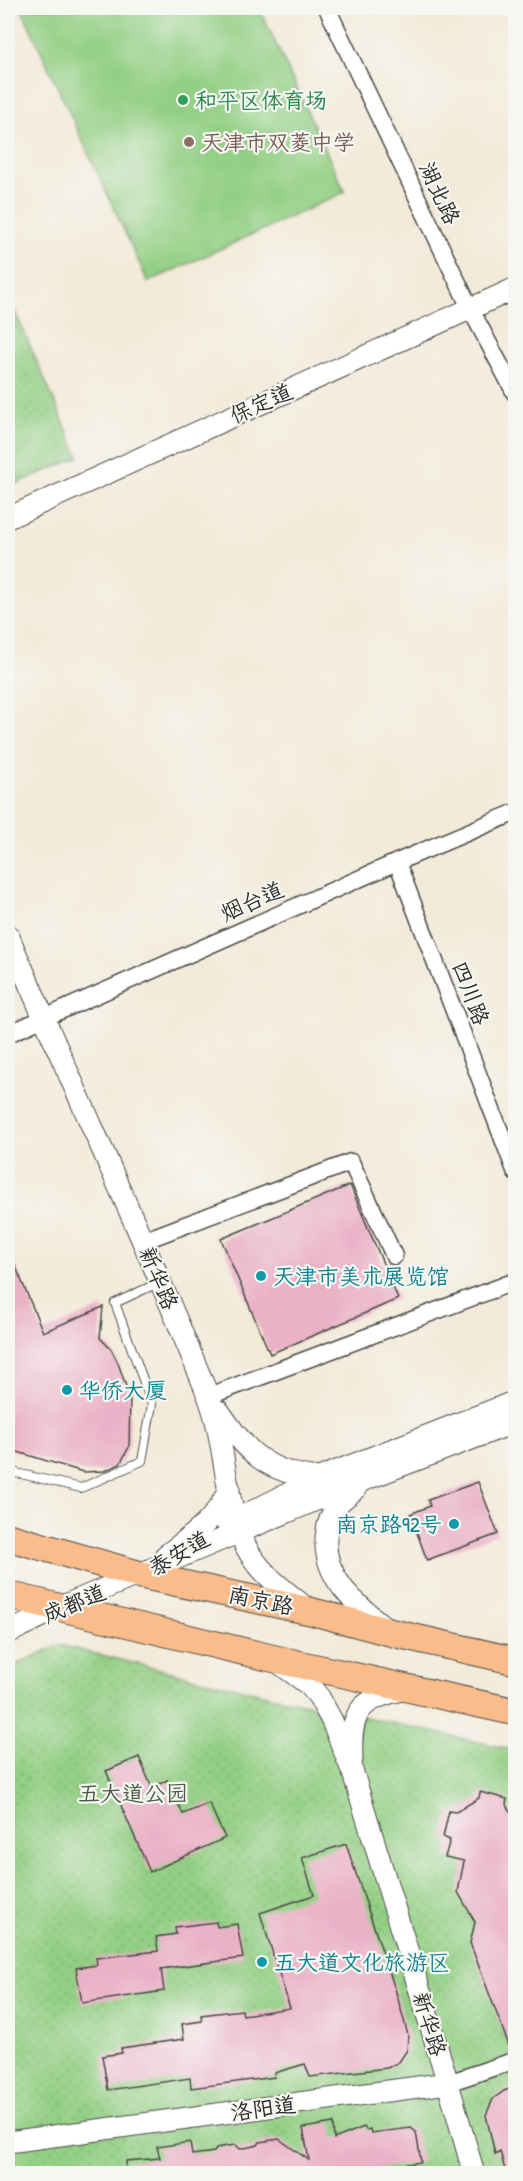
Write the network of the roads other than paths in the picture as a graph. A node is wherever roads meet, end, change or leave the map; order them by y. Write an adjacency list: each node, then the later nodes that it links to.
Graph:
1 (327, 8): 3 (street, 湖北路)
2 (516, 288): 3 (street, 保定道)
3 (470, 308): 4 (street, 湖北路); 5 (street, 保定道)
4 (516, 395)
5 (8, 518)
6 (516, 812): 7 (street, 烟台道)
7 (397, 862): 9 (street, 烟台道); 11 (street, 四川路)
8 (8, 935): 9 (street, 新华路)
9 (43, 1018): 10 (street, 烟台道); 12 (street, 新华路)
10 (8, 1034)
11 (516, 1173)
12 (143, 1241): 13 (street); 15 (street, 新华路)
13 (394, 1256)
14 (516, 1281): 16 (street)
15 (160, 1282): 16 (street, 新华路); 19 (lane)
16 (208, 1396): 20 (street); 22 (street, 新华路)
17 (516, 1401): 20 (street, 泰安道)
18 (516, 1422): 21 (street, 泰安道)
19 (8, 1471)
20 (319, 1478): 23 (street, 泰安道)
21 (364, 1480): 23 (street, 泰安道); 30 (street)
22 (229, 1487): 23 (street, 新华路); 25 (street)
23 (238, 1526): 25 (street, 泰安道); 28 (street, 新华路)
24 (8, 1537): 25 (main road, 南京路)
25 (141, 1575): 27 (street, 成都道); 28 (main road, 南京路)
26 (8, 1595): 27 (main road)
27 (58, 1608): 29 (street, 成都道); 31 (main road)
28 (310, 1611): 30 (main road, 南京路)
29 (8, 1633)
30 (393, 1633): 32 (main road, 南京路)
31 (271, 1658): 33 (main road); 35 (street, 新华路)
32 (516, 1661)
33 (407, 1689): 34 (main road); 35 (street, 新华路)
34 (516, 1712)
35 (353, 1773): 37 (street, 新华路)
36 (516, 2060): 37 (street, 洛阳道)
37 (448, 2083): 38 (street, 洛阳道); 39 (street, 新华路)
38 (8, 2142)
39 (474, 2174)

